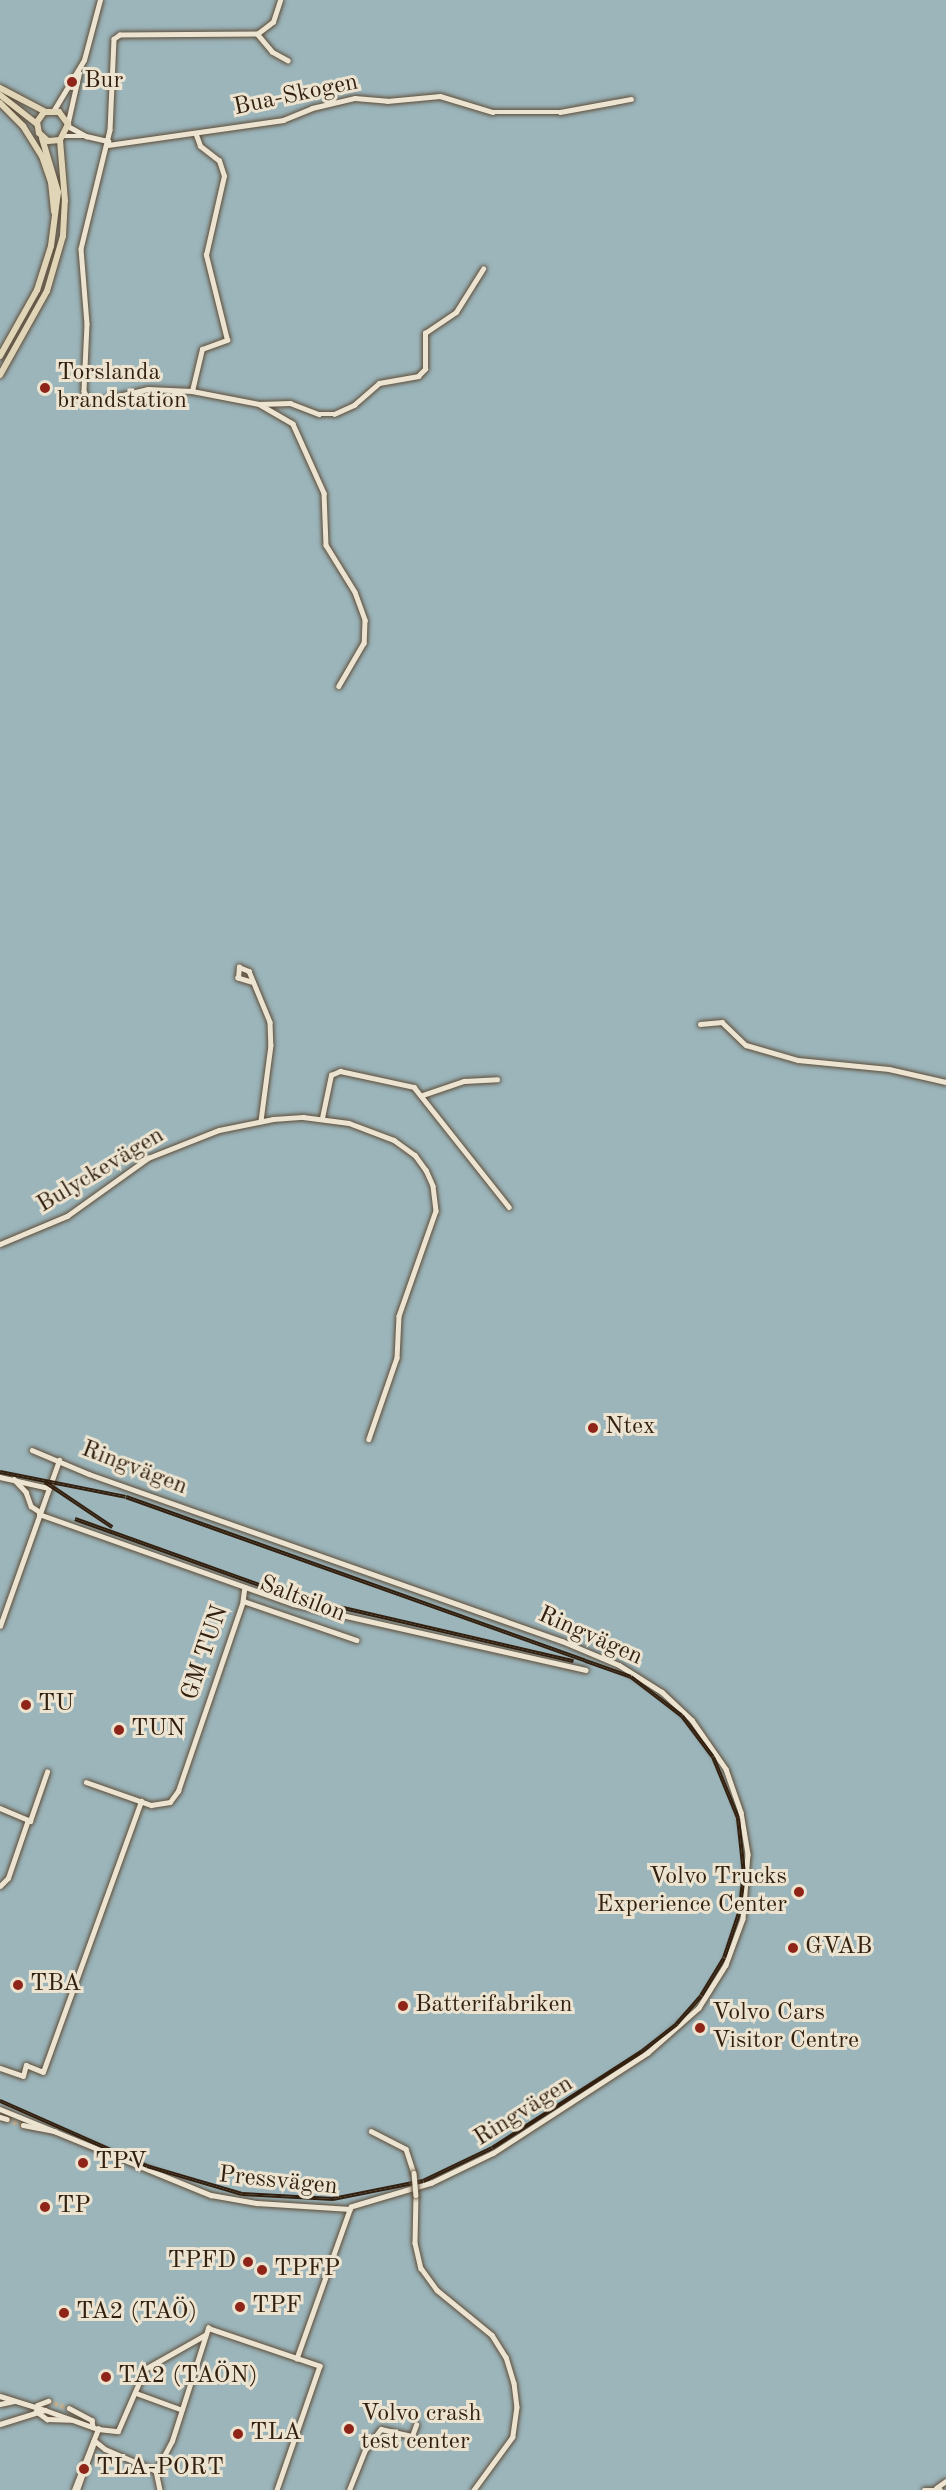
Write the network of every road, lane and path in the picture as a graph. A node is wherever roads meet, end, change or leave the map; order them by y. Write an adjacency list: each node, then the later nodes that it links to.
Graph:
1 (100, 0): 5 (street)
2 (280, 0): 3 (street)
3 (257, 34): 4 (street); 18 (street)
4 (288, 61)
5 (81, 67): 10 (street); 13 (street)
6 (0, 88): 11 (main road)
7 (0, 96): 12 (main road)
8 (631, 99): 14 (street, Bua-Skogen)
9 (0, 103): 19 (main road)
10 (54, 110): 11 (main road); 13 (main road)
11 (46, 112): 12 (main road)
12 (37, 124): 16 (main road)
13 (68, 124): 15 (street); 17 (main road)
14 (196, 135): 18 (street, Bua-Skogen); 23 (street)
15 (86, 136): 17 (street); 18 (street, Bua-Skogen)
16 (41, 137): 17 (main road); 19 (main road)
17 (62, 138): 22 (main road)
18 (108, 143): 23 (street)
19 (54, 225): 21 (main road)
20 (483, 269): 24 (street)
21 (0, 356)
22 (0, 375)
23 (192, 392): 24 (street)
24 (259, 404): 25 (street)
25 (339, 686)
26 (250, 982): 32 (street)
27 (700, 1024): 29 (street)
28 (497, 1079): 30 (street)
29 (946, 1082)
30 (423, 1095): 31 (street); 33 (street)
31 (322, 1118): 32 (street, Bulyckevägen); 35 (street, Bulyckevägen)
32 (261, 1121): 34 (street, Bulyckevägen)
33 (509, 1207)
34 (0, 1244)
35 (369, 1439)
36 (32, 1450): 37 (street)
37 (59, 1460): 40 (street, Ringvägen); 60 (street, Ringvägen)
38 (0, 1477): 39 (street)
39 (14, 1479): 40 (street); 41 (street)
40 (49, 1488): 41 (street, Ringvägen)
41 (40, 1513): 42 (street); 44 (street, Ringvägen)
42 (244, 1587): 43 (street, Saltsilon); 46 (street)
43 (243, 1601): 45 (street, Saltsilon); 49 (street, GM TUN)
44 (0, 1626)
45 (357, 1640)
46 (586, 1670)
47 (47, 1772): 51 (street)
48 (86, 1782): 49 (street, GM TUN)
49 (141, 1801): 53 (street)
50 (0, 1808): 51 (street)
51 (29, 1821): 52 (street)
52 (0, 1886)
53 (0, 2068)
54 (1, 2109): 58 (street)
55 (0, 2117): 56 (street)
56 (7, 2120)
57 (23, 2125): 58 (street)
58 (58, 2131): 61 (street, Pressvägen)
59 (371, 2131): 84 (street, bridge)
60 (358, 2202): 61 (street, Pressvägen)
61 (350, 2209): 63 (street, Pressvägen)
62 (206, 2335): 63 (street); 64 (street); 71 (street)
63 (297, 2358): 82 (street)
64 (135, 2393): 71 (street); 75 (street)
65 (0, 2396): 66 (street)
66 (14, 2401): 68 (street); 69 (street)
67 (48, 2401): 69 (street)
68 (0, 2404)
69 (37, 2408): 72 (street); 72 (street); 73 (street)
70 (69, 2408): 75 (street)
71 (180, 2409): 77 (street)
72 (73, 2419): 75 (street)
73 (0, 2424)
74 (416, 2425): 83 (street)
75 (95, 2428): 76 (street)
76 (94, 2440): 77 (street); 80 (street)
77 (156, 2471): 81 (street)
78 (946, 2481): 79 (street)
79 (939, 2489): 85 (street)
80 (76, 2490)
81 (160, 2490)
82 (277, 2490)
83 (350, 2490)
84 (474, 2490)
85 (924, 2490)

